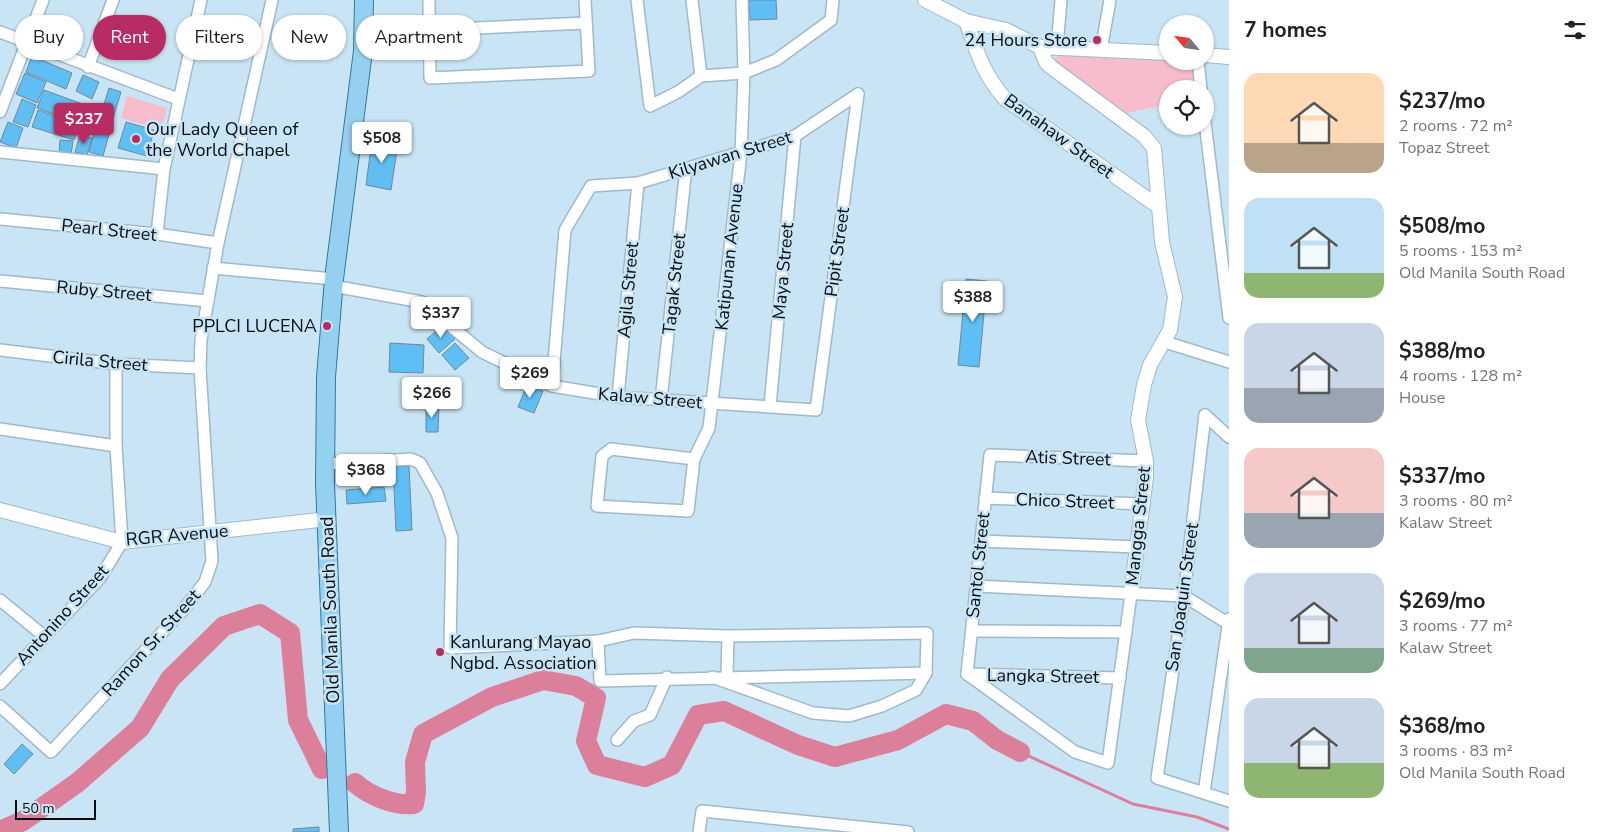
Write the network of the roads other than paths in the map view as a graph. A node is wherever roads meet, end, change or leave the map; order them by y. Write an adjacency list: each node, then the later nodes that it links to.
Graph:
1 (43, 0): 15 (street)
2 (113, 0): 31 (street)
3 (201, 0): 35 (street)
4 (272, 0): 47 (street, Ramon Sr. Street)
5 (364, 0): 50 (main road, Old Manila South Road)
6 (429, 0): 16 (street)
7 (585, 0): 18 (street)
8 (637, 0): 33 (street)
9 (692, 0): 33 (street)
10 (742, 0): 32 (street, Katipunan Avenue)
11 (834, 0): 32 (street)
12 (925, 0): 17 (street)
13 (1060, 0): 23 (street)
14 (1110, 0): 24 (street)
15 (37, 15)
16 (430, 15)
17 (966, 21): 22 (street); 44 (street, Banahaw Street)
18 (586, 23): 19 (street); 30 (street)
19 (480, 28)
20 (0, 32): 21 (street)
21 (15, 38)
22 (1040, 47): 23 (street); 44 (street, Mangga Street)
23 (1057, 47): 24 (street)
24 (1101, 50): 25 (street)
25 (1159, 53)
26 (1214, 56): 27 (street)
27 (1229, 57)
28 (20, 60): 36 (street)
29 (70, 60): 31 (street)
30 (430, 60)
31 (88, 67): 35 (street)
32 (744, 73): 33 (street); 40 (street, Katipunan Avenue)
33 (701, 76)
34 (858, 94): 38 (street, Kilyawan Street); 63 (street, Pipit Street)
35 (178, 99): 42 (street)
36 (0, 112)
37 (1207, 135): 52 (street)
38 (795, 136): 40 (street, Kilyawan Street); 62 (street, Maya Street)
39 (0, 152): 42 (street)
40 (741, 153): 41 (street, Kilyawan Street); 61 (street, Katipunan Avenue)
41 (686, 168): 43 (street, Kilyawan Street); 60 (street, Tagak Street)
42 (164, 169): 46 (street)
43 (638, 183): 58 (street, Kilyawan Street); 59 (street, Agila Street)
44 (1159, 207): 53 (street, Mangga Street)
45 (0, 219): 46 (street, Pearl Street)
46 (156, 234): 47 (street, Pearl Street)
47 (218, 243): 48 (street, Ramon Sr. Street)
48 (213, 268): 50 (street, Kalaw Street); 51 (street, Ramon Sr. Street)
49 (0, 281): 51 (street, Ruby Street)
50 (333, 283): 58 (street, Kalaw Street); 70 (main road, Old Manila South Road)
51 (208, 301): 57 (street, Ramon Sr. Street)
52 (1229, 318)
53 (1166, 342): 55 (street); 69 (street, Mangga Street)
54 (0, 350): 56 (street, Cirila Street)
55 (1229, 362)
56 (116, 364): 57 (street, Cirila Street); 66 (street)
57 (200, 368): 75 (street, Ramon Sr. Street)
58 (552, 386): 59 (street, Kalaw Street)
59 (618, 398): 60 (street, Kalaw Street)
60 (662, 400): 61 (street, Kalaw Street)
61 (712, 404): 62 (street, Kalaw Street); 68 (street, Katipunan Avenue)
62 (770, 406): 63 (street, Kalaw Street)
63 (816, 410)
64 (0, 429): 66 (street)
65 (1229, 437): 81 (street, San Joaquin Street)
66 (116, 446): 77 (street)
67 (990, 455): 69 (street, Atis Street); 71 (street, Santol Street)
68 (694, 459): 68 (street, Katipunan Avenue)
69 (1146, 462): 72 (street, Mangga Street)
70 (326, 464): 74 (main road, Old Manila South Road); 89 (street)
71 (986, 498): 72 (street, Chico Street); 76 (street, Santol Street)
72 (1144, 504): 78 (street, Mangga Street)
73 (0, 510): 77 (street, RGR Avenue)
74 (328, 519): 75 (street, RGR Avenue); 101 (main road, Old Manila South Road)
75 (211, 533): 77 (street, RGR Avenue); 97 (street, Ramon Sr. Street)
76 (981, 541): 78 (street); 79 (street, Santol Street)
77 (122, 542): 87 (street, Antonino Street)
78 (1138, 547): 80 (street, Mangga Street)
79 (976, 586): 80 (street); 85 (street, Santol Street)
80 (1131, 594): 81 (street); 86 (street, Mangga Street)
81 (1184, 596): 84 (street); 99 (street, San Joaquin Street)
82 (0, 600): 87 (street)
83 (1229, 619): 84 (street)
84 (1229, 623): 99 (street)
85 (972, 631): 86 (street); 91 (street, Santol Street)
86 (1126, 632): 95 (street, Mangga Street)
87 (44, 636): 96 (street, Antonino Street)
88 (728, 636): 89 (street); 90 (street); 93 (street)
89 (598, 640): 94 (street)
90 (926, 673): 92 (street); 93 (street)
91 (967, 674): 95 (street, Langka Street); 95 (street, Mangga Street)
92 (712, 677): 93 (street); 94 (street)
93 (727, 677)
94 (668, 678): 98 (street)
95 (1120, 678)
96 (0, 684)
97 (0, 706)
98 (617, 740)
99 (1204, 793): 100 (street)
100 (1229, 801)
101 (339, 832)
102 (699, 832): 103 (street)
103 (908, 832)

